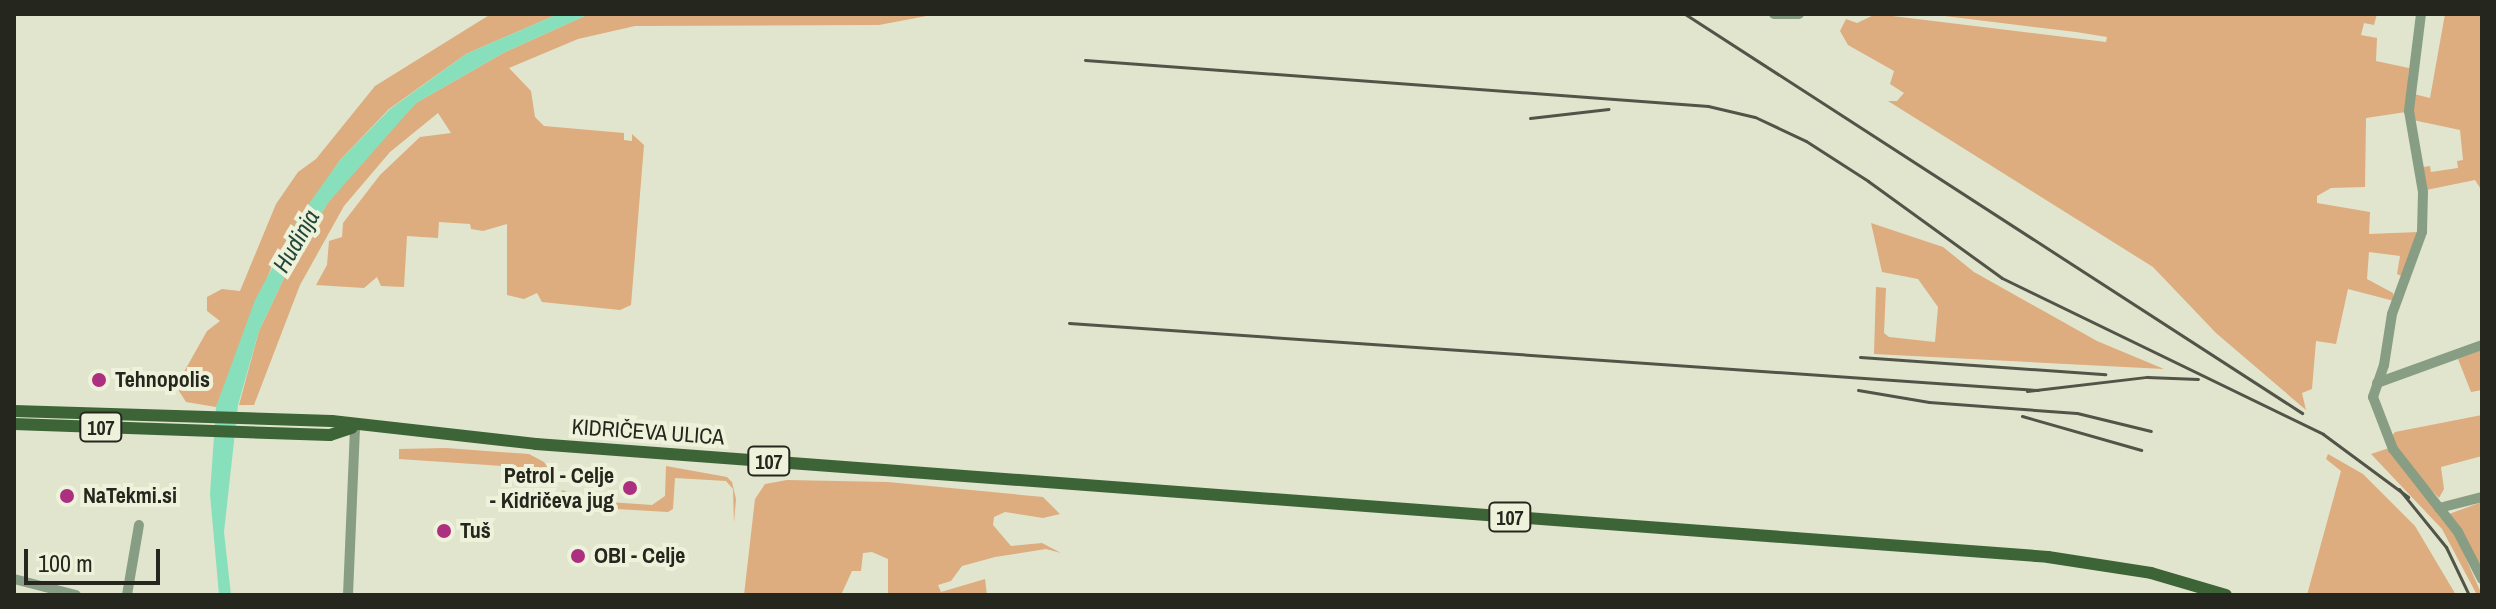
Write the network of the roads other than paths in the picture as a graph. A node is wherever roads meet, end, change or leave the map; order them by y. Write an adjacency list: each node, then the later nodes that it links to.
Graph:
1 (1774, 14): 2 (street)
2 (1799, 14)
3 (2421, 14): 5 (street)
4 (2482, 345): 5 (street)
5 (2377, 383): 10 (street)
6 (14, 411): 8 (main road, KIDRIČEVA ULICA / 107)
7 (14, 424): 8 (main road, KIDRIČEVA ULICA / 107)
8 (355, 427): 16 (street); 17 (main road, KIDRIČEVA ULICA / 107)
9 (2482, 497): 10 (street)
10 (2439, 508): 13 (street)
11 (139, 525): 15 (street)
12 (14, 579): 14 (street)
13 (2482, 579)
14 (76, 595)
15 (127, 595)
16 (348, 595)
17 (2226, 595)

